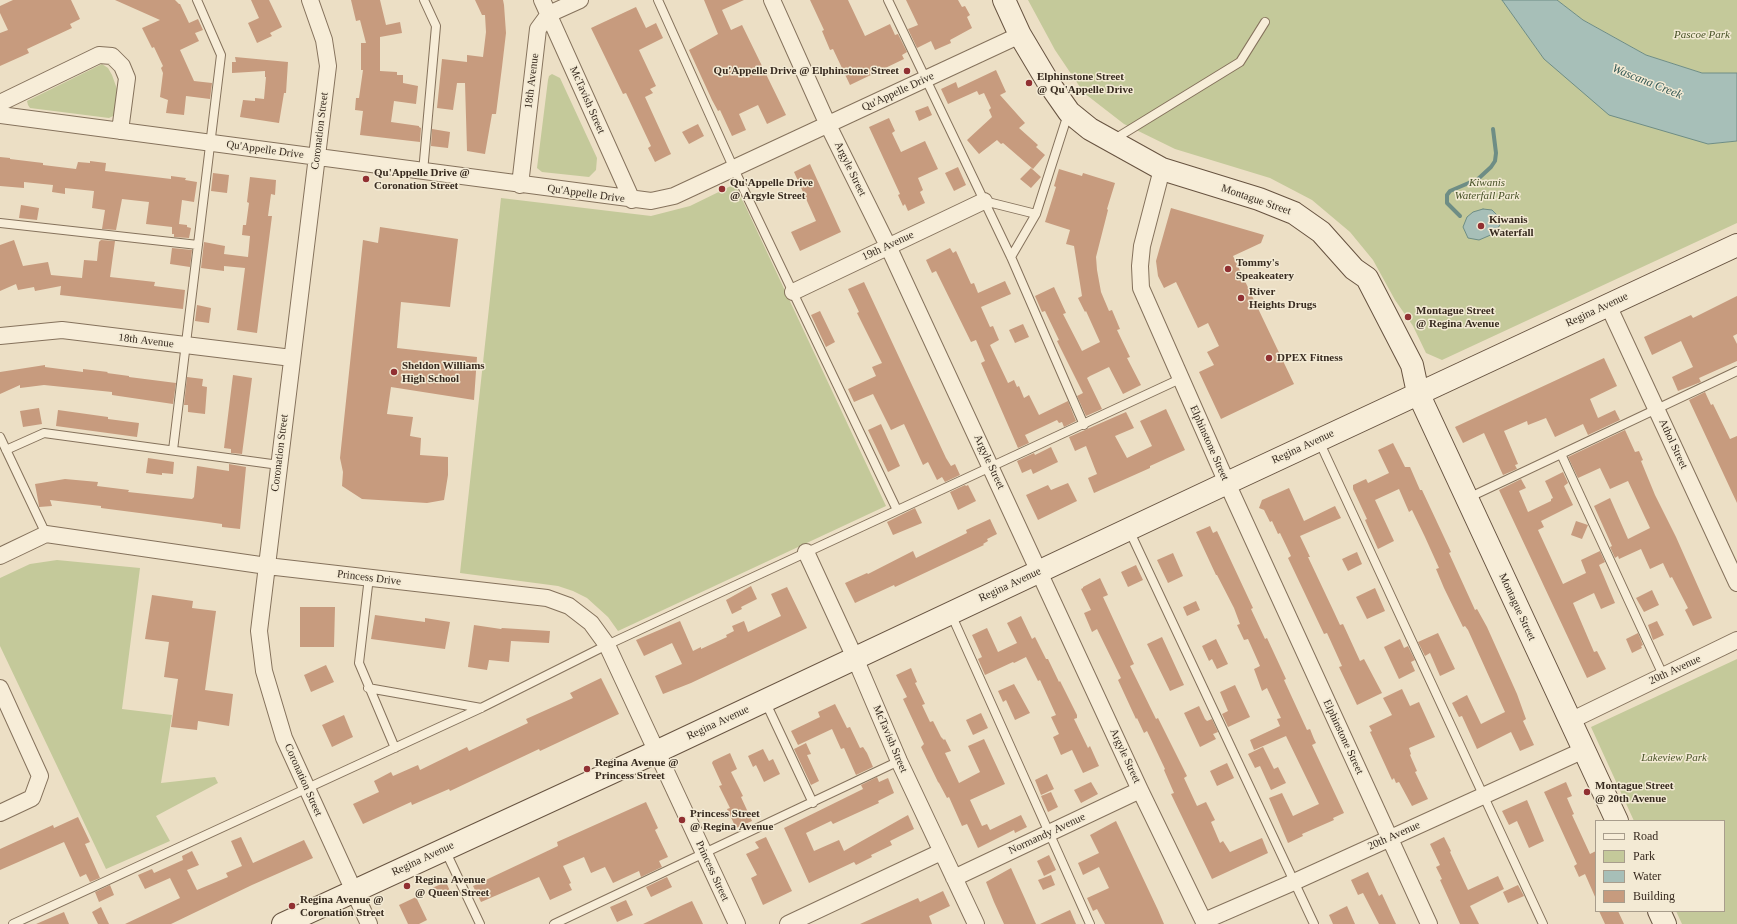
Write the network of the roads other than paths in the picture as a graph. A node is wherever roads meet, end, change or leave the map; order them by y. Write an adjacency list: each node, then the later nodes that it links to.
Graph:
1 (197, 0): 20 (lane)
2 (310, 0): 21 (street, Coronation Street)
3 (424, 0): 24 (lane)
4 (542, 0): 10 (street, McTavish Street)
5 (580, 0): 10 (street)
6 (658, 0): 22 (lane)
7 (772, 0): 17 (street, Argyle Street)
8 (888, 0): 13 (lane)
9 (1004, 0): 12 (street)
10 (549, 14): 25 (street, 18th Avenue); 26 (street, McTavish Street)
11 (1265, 22): 19 (lane)
12 (1020, 35): 13 (street, Qu'Appelle Drive); 15 (street)
13 (925, 79): 17 (street, Qu'Appelle Drive); 27 (lane)
14 (0, 103): 18 (street)
15 (1069, 112): 19 (street); 28 (lane)
16 (0, 115): 18 (street, Qu'Appelle Drive)
17 (828, 125): 22 (street, Qu'Appelle Drive); 32 (street, Argyle Street)
18 (120, 131): 20 (street, Qu'Appelle Drive)
19 (1111, 141): 23 (street)
20 (209, 143): 21 (street, Qu'Appelle Drive); 30 (lane)
21 (316, 157): 24 (street, Qu'Appelle Drive); 38 (street, Coronation Street)
22 (734, 169): 26 (street, Qu'Appelle Drive); 34 (lane)
23 (1162, 169): 40 (street, Elphinstone Street); 41 (street, Montague Street)
24 (422, 172): 25 (street, Qu'Appelle Drive)
25 (520, 185): 26 (street, Qu'Appelle Drive)
26 (632, 200)
27 (984, 201): 28 (lane); 32 (street, 19th Avenue); 33 (lane)
28 (1036, 214): 33 (lane)
29 (0, 223): 30 (lane)
30 (198, 245): 37 (lane)
31 (1737, 245): 35 (street, Regina Avenue)
32 (888, 246): 34 (street, 19th Avenue); 50 (street, Argyle Street)
33 (1012, 257): 43 (lane)
34 (793, 292): 53 (lane)
35 (1608, 305): 41 (street, Regina Avenue); 42 (street, Athol Street)
36 (0, 336): 37 (street, 18th Avenue)
37 (186, 345): 38 (street, 18th Avenue); 47 (lane)
38 (292, 358): 49 (street, Coronation Street)
39 (1737, 371): 42 (lane)
40 (1180, 379): 43 (lane); 51 (street, Elphinstone Street)
41 (1418, 393): 45 (street, Regina Avenue); 52 (street, Montague Street)
42 (1657, 409): 48 (lane); 61 (street, Athol Street)
43 (1084, 424): 50 (lane)
44 (0, 437): 46 (lane)
45 (1318, 440): 51 (street, Regina Avenue); 78 (lane)
46 (6, 450): 47 (lane); 55 (lane)
47 (173, 450): 49 (lane)
48 (1561, 454): 52 (lane); 66 (lane)
49 (279, 465): 58 (street, Coronation Street)
50 (991, 466): 53 (lane); 59 (street, Argyle Street)
51 (1227, 482): 54 (street, Regina Avenue); 83 (street, Elphinstone Street)
52 (1467, 498): 71 (street, Montague Street)
53 (897, 510): 56 (lane)
54 (1128, 529): 59 (street, Regina Avenue); 88 (lane)
55 (46, 534): 57 (street); 58 (street, Princess Drive)
56 (806, 552): 64 (lane); 65 (street, McTavish Street)
57 (0, 556)
58 (267, 566): 60 (street, Princess Drive); 76 (street, Coronation Street)
59 (1040, 571): 62 (street, Regina Avenue); 77 (street, Argyle Street)
60 (369, 578): 64 (street, Princess Drive); 68 (lane)
61 (1737, 583)
62 (951, 613): 65 (street, Regina Avenue); 82 (lane)
63 (1737, 640): 66 (street, 20th Avenue)
64 (607, 645): 70 (lane); 74 (street, Princess Drive)
65 (855, 658): 69 (street, Regina Avenue); 75 (street, McTavish Street)
66 (1663, 675): 71 (street, 20th Avenue)
67 (0, 688): 80 (street)
68 (368, 688): 70 (lane); 72 (lane)
69 (765, 701): 74 (street, Regina Avenue); 79 (lane)
70 (481, 708): 72 (lane)
71 (1570, 721): 73 (street, Montague Street)
72 (395, 748): 76 (lane)
73 (1584, 750): 78 (street, 20th Avenue); 81 (street, Montague Street)
74 (656, 752): 84 (street, Regina Avenue); 86 (street, Princess Street)
75 (899, 761): 79 (lane); 85 (street, McTavish Street)
76 (306, 789): 89 (street, Coronation Street); 92 (lane)
77 (1140, 790): 82 (street, Normandy Avenue); 91 (street, Argyle Street)
78 (1483, 796): 83 (street, 20th Avenue); 103 (lane)
79 (813, 803): 86 (lane)
80 (0, 813)
81 (1617, 820)
82 (1049, 833): 87 (street, Normandy Avenue); 100 (lane)
83 (1389, 838): 88 (street, 20th Avenue); 102 (street, Elphinstone Street)
84 (445, 850): 89 (street, Regina Avenue); 95 (lane)
85 (941, 852): 87 (street, McTavish Street); 98 (street)
86 (704, 854): 96 (lane); 97 (street, Princess Street)
87 (954, 878): 99 (street, McTavish Street)
88 (1294, 882): 91 (street, 20th Avenue); 101 (lane)
89 (354, 891): 93 (street, Regina Avenue); 94 (street, Coronation Street)
90 (1659, 912): 104 (street)
91 (1204, 922)
92 (13, 924)
93 (283, 924)
94 (370, 924)
95 (480, 924)
96 (554, 924)
97 (736, 924)
98 (788, 924)
99 (976, 924)
100 (1090, 924)
101 (1314, 924)
102 (1429, 924)
103 (1543, 924)
104 (1665, 924)

